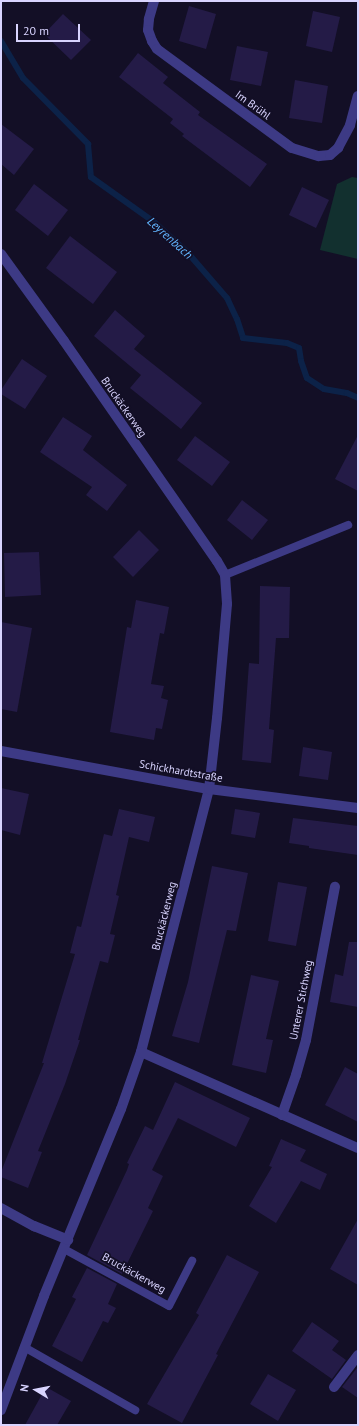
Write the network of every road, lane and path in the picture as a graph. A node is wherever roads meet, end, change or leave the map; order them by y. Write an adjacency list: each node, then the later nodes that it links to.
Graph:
1 (154, 1): 2 (street, Im Brühl)
2 (358, 96)
3 (1, 254): 5 (street, Bruckäckerweg)
4 (348, 525): 5 (lane)
5 (225, 575): 7 (street, Bruckäckerweg)
6 (1, 751): 7 (street, Schickhardtstraße)
7 (209, 789): 8 (street, Schickhardtstraße); 10 (street, Bruckäckerweg)
8 (358, 808)
9 (335, 887): 11 (street, Unterer Stichweg)
10 (141, 1052): 11 (street); 14 (street, Bruckäckerweg)
11 (282, 1115): 12 (street)
12 (358, 1148)
13 (1, 1208): 14 (street)
14 (66, 1244): 15 (lane, Bruckäckerweg); 16 (street, Bruckäckerweg)
15 (192, 1261)
16 (24, 1347): 19 (street, Bruckäckerweg); 20 (lane)
17 (358, 1355): 18 (street)
18 (334, 1387)
19 (1, 1410)
20 (135, 1410)

